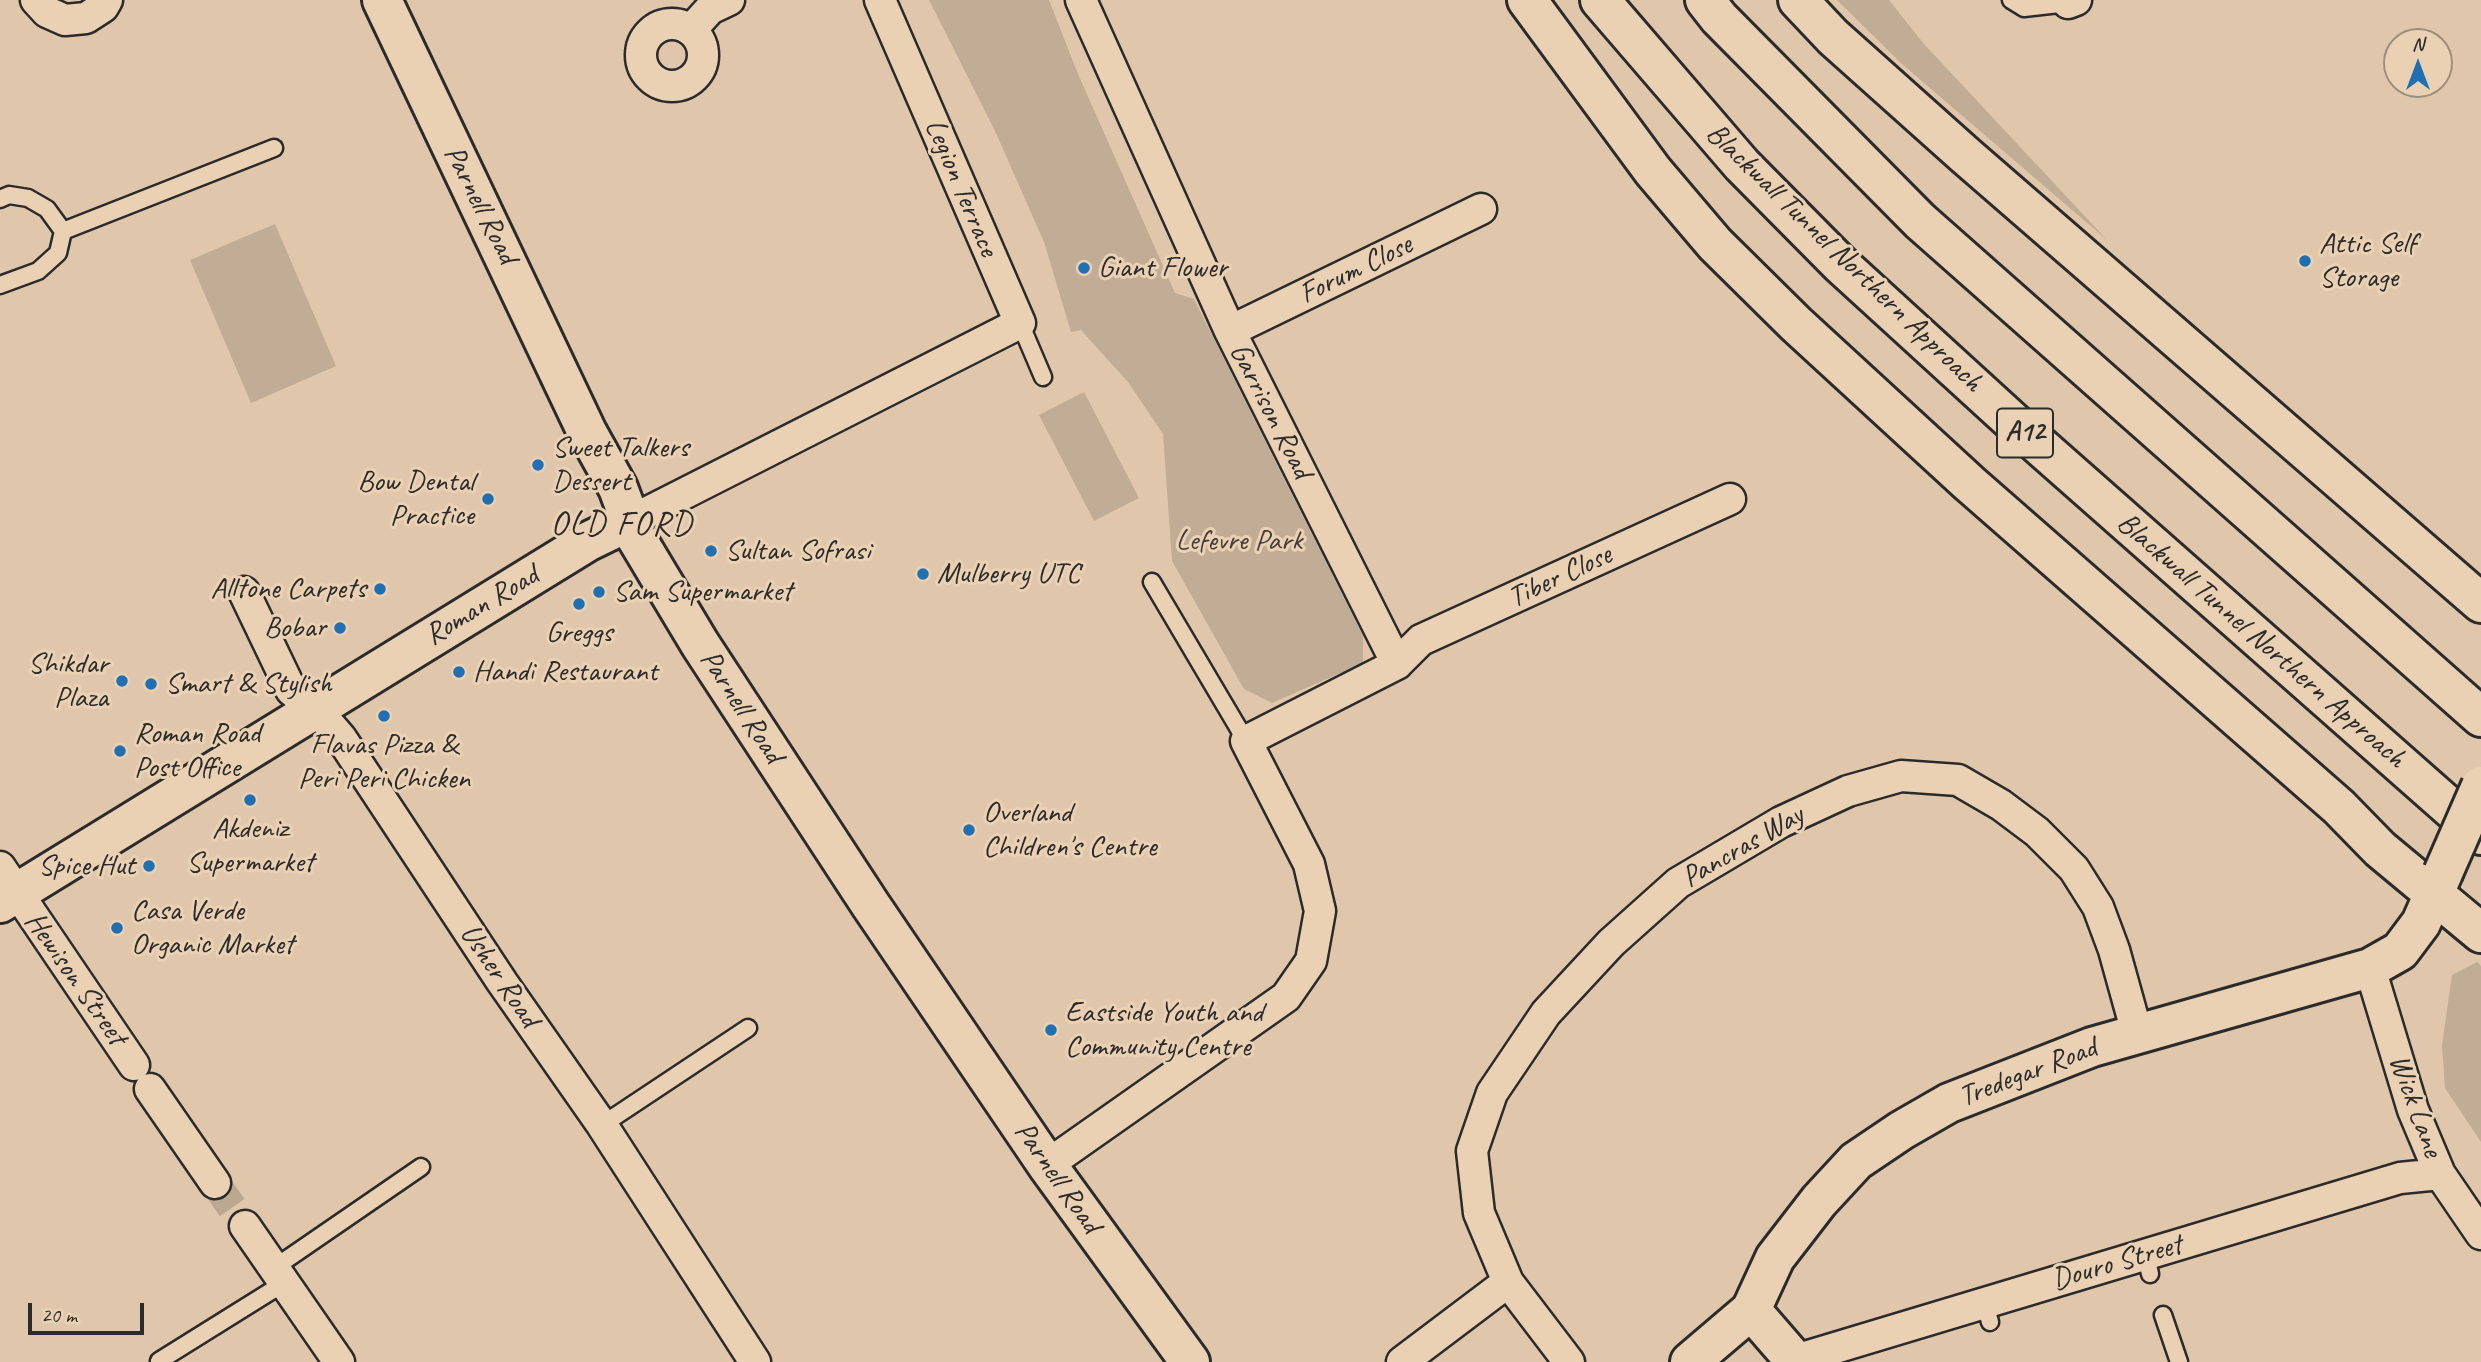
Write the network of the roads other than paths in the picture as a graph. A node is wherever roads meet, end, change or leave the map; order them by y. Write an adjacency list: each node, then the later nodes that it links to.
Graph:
1 (36, 0): 2 (street)
2 (107, 0)
3 (382, 0): 23 (main road, Parnell Road)
4 (729, 0): 13 (street)
5 (880, 0): 19 (street, Legion Terrace)
6 (1082, 0): 20 (street, Garrison Road)
7 (1527, 0): 33 (main road, A12)
8 (1600, 0): 32 (main road, Blackwall Tunnel Northern Approach / A12)
9 (1705, 0): 29 (main road)
10 (1798, 0): 26 (main road)
11 (2011, 0): 12 (lane)
12 (2072, 1)
13 (691, 30)
14 (274, 148): 17 (lane)
15 (0, 199): 17 (lane)
16 (1482, 209): 20 (street, Forum Close)
17 (63, 231): 18 (lane)
18 (0, 285)
19 (1020, 323): 21 (lane, Legion Terrace); 23 (street, Roman Road)
20 (1230, 331): 27 (street, Garrison Road)
21 (1043, 377)
22 (1730, 499): 27 (street, Tiber Close)
23 (630, 521): 28 (main road, Roman Road); 40 (main road, Parnell Road)
24 (1152, 582): 30 (lane)
25 (244, 592): 28 (street, Usher Road)
26 (2481, 603)
27 (1397, 664): 30 (street)
28 (312, 709): 34 (main road, Roman Road); 39 (street, Usher Road)
29 (2481, 717)
30 (1246, 741): 40 (street)
31 (2481, 786): 33 (main road, bridge)
32 (2481, 835)
33 (2438, 884): 35 (main road, A12); 36 (main road, Tredegar Road)
34 (5, 888): 43 (street, Hewison Street)
35 (2481, 933)
36 (2370, 968): 38 (main road, Tredegar Road); 42 (street, Wick Lane)
37 (748, 1028): 39 (lane)
38 (2137, 1033): 47 (street, Pancras Way); 48 (main road, Tredegar Road)
39 (602, 1125): 53 (street, Usher Road)
40 (1046, 1164): 54 (main road, Parnell Road)
41 (421, 1167): 46 (lane)
42 (2440, 1174): 45 (street, Wick Lane); 51 (street, Douro Street)
43 (215, 1183)
44 (245, 1226): 46 (street)
45 (2481, 1234)
46 (279, 1276): 50 (lane); 52 (street)
47 (1508, 1282): 55 (street); 56 (street, Pancras Way)
48 (1751, 1310): 51 (main road); 57 (main road, Tredegar Road)
49 (2162, 1315): 58 (lane)
50 (159, 1361)
51 (1796, 1361)
52 (339, 1362)
53 (755, 1362)
54 (1190, 1362)
55 (1402, 1362)
56 (1569, 1362)
57 (1690, 1362)
58 (2179, 1362)

